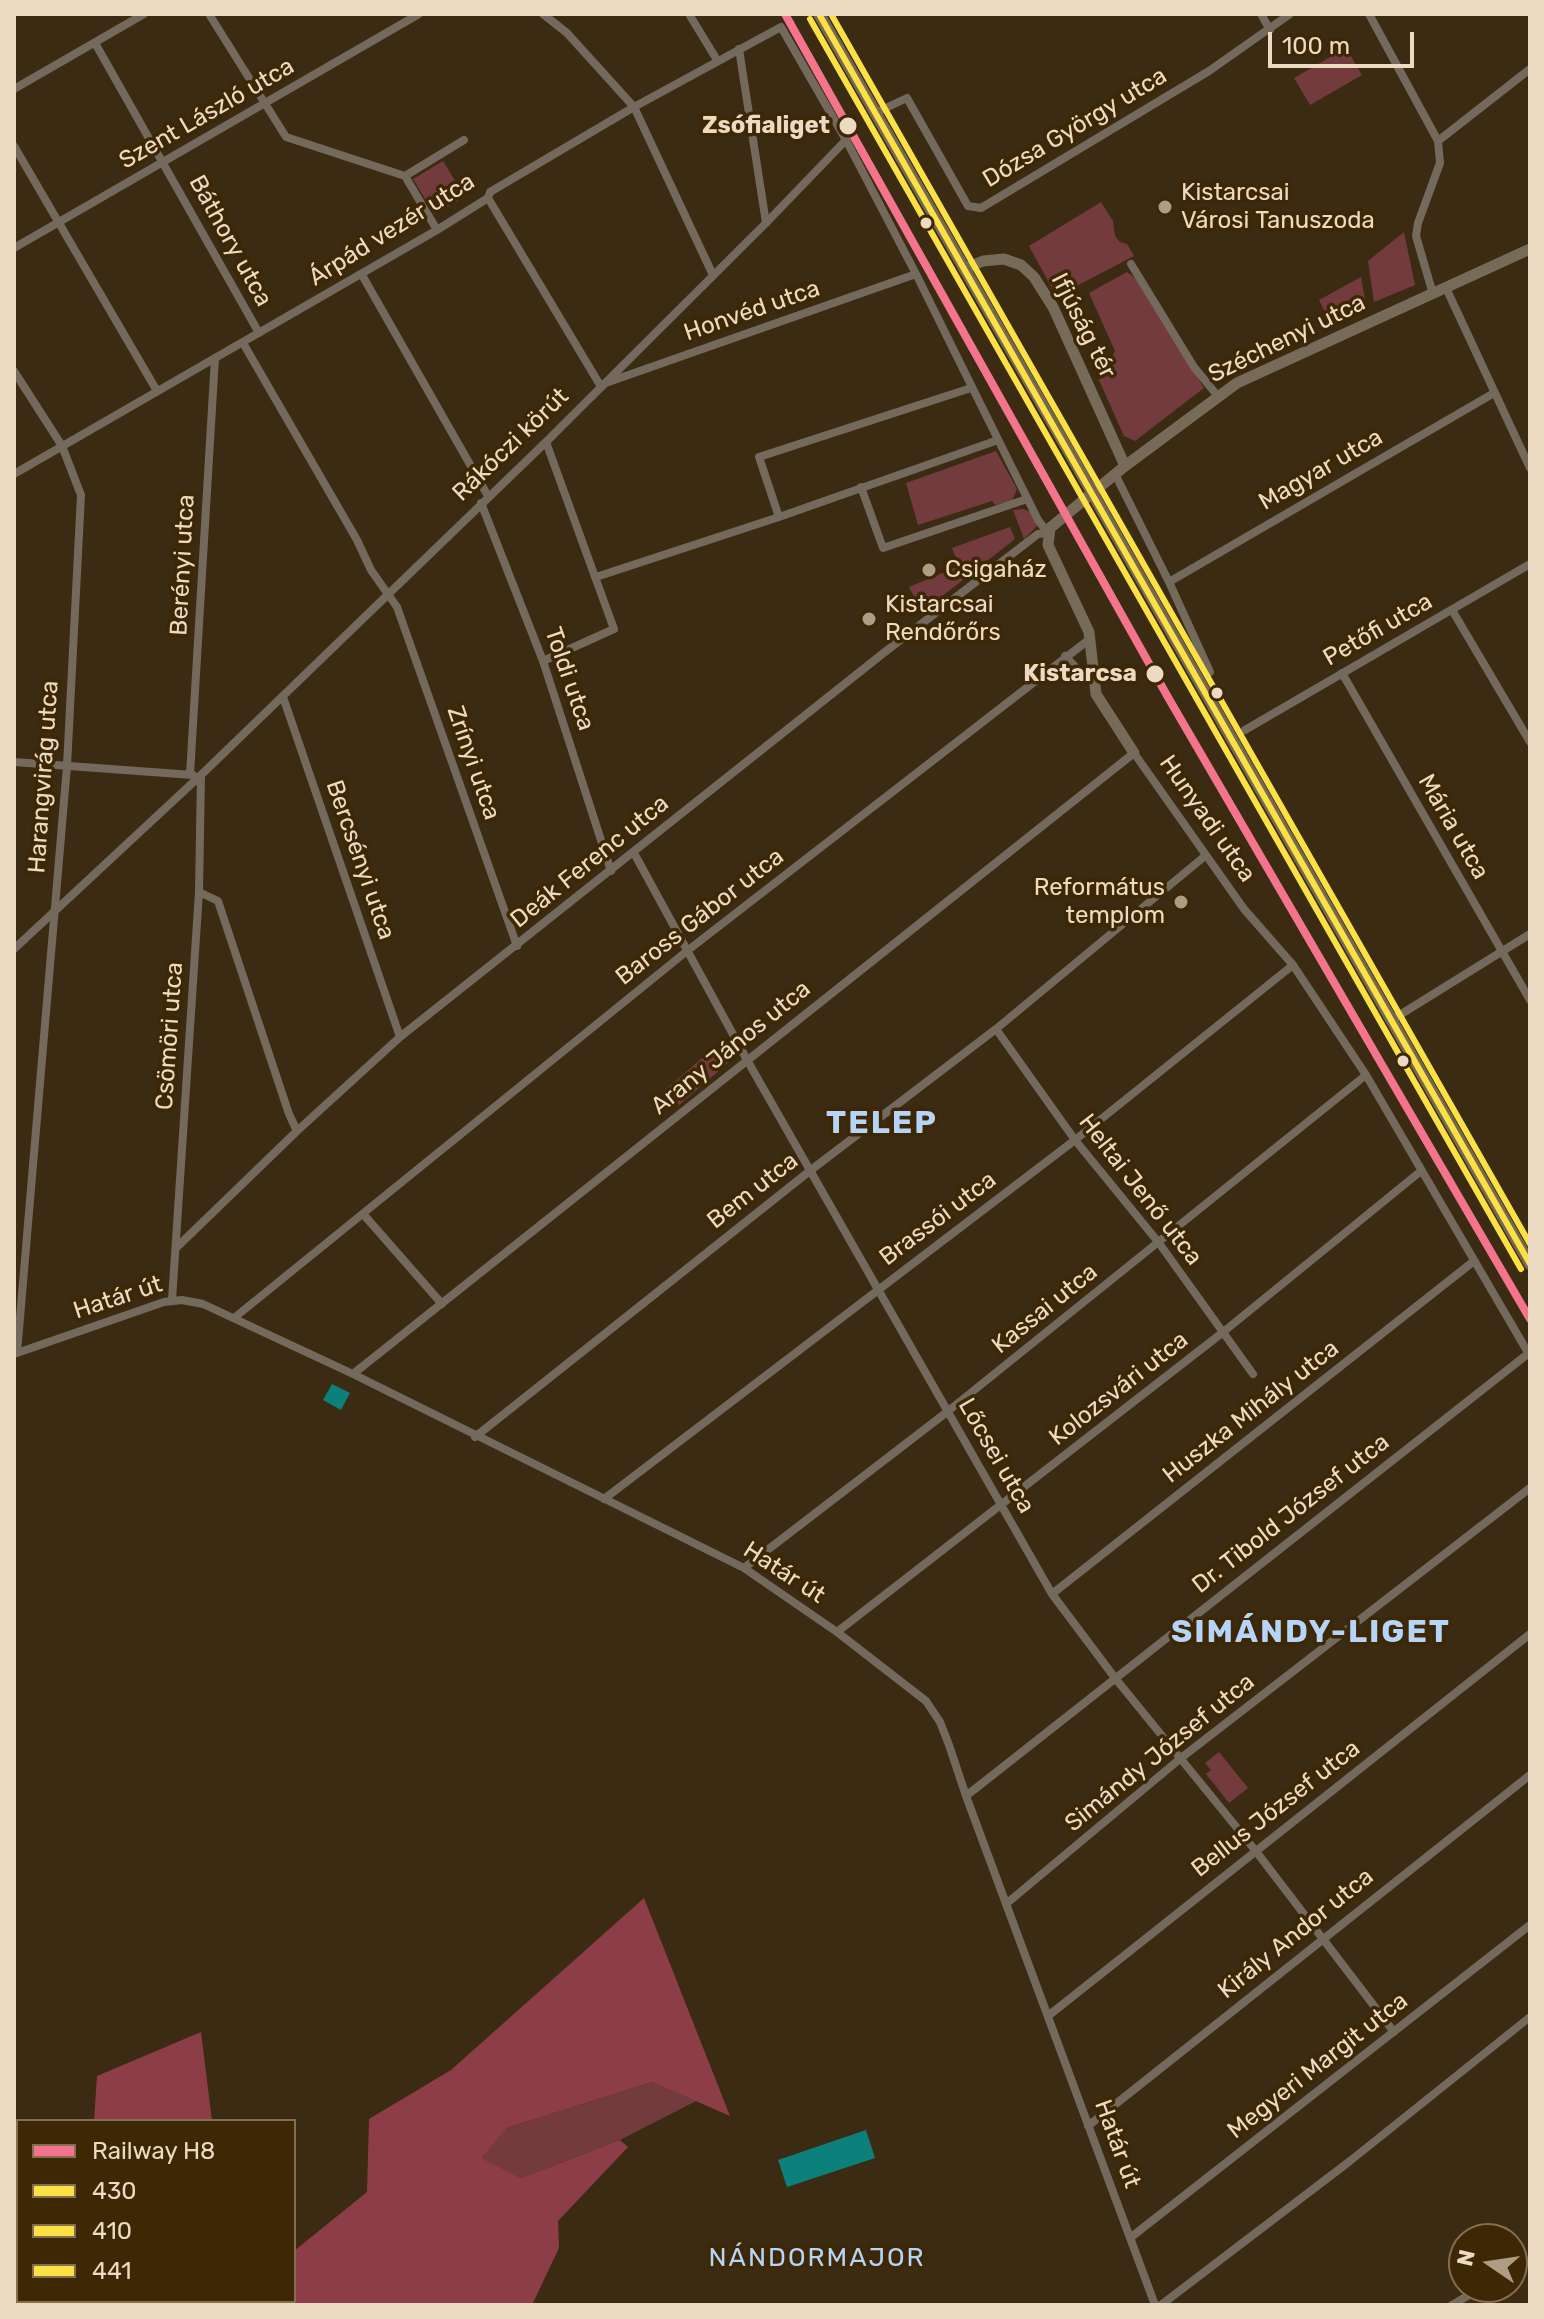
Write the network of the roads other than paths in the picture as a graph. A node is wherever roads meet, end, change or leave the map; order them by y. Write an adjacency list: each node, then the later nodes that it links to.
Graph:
1 (144, 14): 11 (street)
2 (209, 14): 16 (street)
3 (543, 14): 17 (street)
4 (689, 14): 13 (street)
5 (819, 14): 18 (main road)
6 (1261, 14): 10 (street)
7 (1290, 14): 10 (street, Dózsa György utca)
8 (1369, 14): 21 (street)
9 (416, 15): 16 (street, Szent László utca)
10 (1270, 30): 18 (street, Dózsa György utca)
11 (95, 43): 15 (street); 23 (street, Báthory utca)
12 (739, 49): 13 (street, Árpád vezér utca); 20 (street, Árpád vezér utca); 27 (street)
13 (717, 60): 17 (street, Árpád vezér utca)
14 (1530, 69): 21 (street)
15 (14, 89)
16 (264, 105): 23 (street, Szent László utca); 24 (street)
17 (634, 107): 25 (street, Árpád vezér utca); 35 (street)
18 (877, 112): 32 (main road)
19 (464, 140): 24 (street)
20 (846, 140): 27 (street, Rákóczi körút); 33 (street)
21 (1438, 141): 37 (street)
22 (14, 146): 26 (street)
23 (163, 162): 26 (street, Szent László utca); 38 (street, Báthory utca)
24 (405, 176): 28 (street)
25 (488, 198): 28 (street, Árpád vezér utca); 42 (street)
26 (59, 222): 29 (street, Szent László utca); 44 (street)
27 (766, 223): 35 (street, Rákóczi körút)
28 (437, 230): 34 (street, Árpád vezér utca)
29 (14, 248)
30 (1530, 249): 36 (main road, Széchenyi utca)
31 (1131, 264): 46 (street)
32 (964, 269): 50 (main road, Ifjúság tér); 91 (main road, bridge)
33 (916, 274): 42 (street, Honvéd utca); 43 (street)
34 (362, 275): 38 (street, Árpád vezér utca); 55 (street)
35 (713, 275): 42 (street, Rákóczi körút)
36 (1446, 288): 37 (main road, Széchenyi utca); 45 (street)
37 (1433, 294): 46 (main road, Széchenyi utca)
38 (259, 333): 39 (street, Árpád vezér utca)
39 (243, 343): 40 (street, Árpád vezér utca); 63 (street, Zrínyi utca)
40 (215, 358): 44 (street, Árpád vezér utca); 77 (street, Berényi utca)
41 (14, 371): 49 (street, Harangvirág utca)
42 (600, 385): 48 (street, Rákóczi körút)
43 (971, 388): 47 (street); 58 (street)
44 (157, 391): 49 (street, Árpád vezér utca)
45 (1494, 393): 51 (street); 62 (street, Magyar utca)
46 (1217, 395): 50 (main road, Széchenyi utca)
47 (998, 440): 54 (street); 56 (street)
48 (546, 442): 55 (street, Rákóczi körút); 61 (street)
49 (62, 446): 52 (street, Árpád vezér utca); 76 (street, Harangvirág utca)
50 (1125, 466): 53 (main road, Széchenyi utca)
51 (1530, 468)
52 (14, 474)
53 (1115, 474): 59 (main road, Széchenyi utca); 62 (street)
54 (861, 487): 56 (street); 58 (street)
55 (488, 496): 57 (street, Rákóczi körút)
56 (1027, 499): 59 (street)
57 (481, 503): 63 (street, Rákóczi körút); 67 (street, Toldi utca)
58 (779, 517): 61 (street)
59 (1048, 533): 65 (main road, Hunyadi utca); 79 (street, Deák Ferenc utca)
60 (1530, 564): 64 (street, Petőfi utca)
61 (596, 577): 67 (street)
62 (1169, 582): 68 (street)
63 (389, 594): 71 (street, Rákóczi körút); 85 (street, Zrínyi utca)
64 (1452, 610): 69 (street, Petőfi utca); 73 (street)
65 (1091, 638): 66 (street, Baross Gábor utca); 70 (main road, Hunyadi utca)
66 (1065, 656): 70 (street); 87 (street, Baross Gábor utca)
67 (543, 661): 81 (street, Toldi utca)
68 (1210, 672)
69 (1342, 673): 72 (street, Petőfi utca); 88 (street, Mária utca)
70 (1093, 679): 74 (main road, Hunyadi utca)
71 (283, 697): 78 (street, Rákóczi körút); 93 (street, Bercsényi utca)
72 (1245, 730)
73 (1530, 742)
74 (1134, 753): 80 (street, Hunyadi utca); 94 (street, Arany János utca)
75 (14, 762): 76 (street)
76 (67, 766): 77 (street); 83 (street, Harangvirág utca)
77 (190, 774): 78 (street)
78 (201, 775): 82 (street, Csömöri utca); 83 (street, Rákóczi körút)
79 (634, 853): 81 (street, Deák Ferenc utca); 87 (street, Lőcsei utca)
80 (1205, 856): 89 (street, Hunyadi utca); 92 (street, Bem utca)
81 (611, 871): 85 (street, Deák Ferenc utca)
82 (199, 892): 96 (street); 102 (street, Csömöri utca)
83 (54, 911): 86 (street, Rákóczi körút); 110 (street, Harangvirág utca)
84 (1530, 934): 88 (street)
85 (517, 946): 93 (street, Deák Ferenc utca)
86 (14, 949)
87 (687, 951): 94 (street, Lőcsei utca); 100 (street, Baross Gábor utca)
88 (1502, 952): 90 (street, Mária utca); 91 (street)
89 (1293, 965): 95 (street, Hunyadi utca); 97 (street, Brassói utca)
90 (1530, 1000)
91 (1390, 1021): 104 (main road)
92 (996, 1029): 97 (street, Heltai Jenő utca); 98 (street, Bem utca)
93 (400, 1037): 96 (street, Deák Ferenc utca)
94 (747, 1060): 98 (street, Lőcsei utca); 107 (street, Arany János utca)
95 (1366, 1075): 99 (street, Hunyadi utca); 101 (street, Kassai utca)
96 (297, 1131): 102 (street, Deák Ferenc utca)
97 (1075, 1140): 101 (street, Heltai Jenő utca); 105 (street, Brassói utca)
98 (811, 1170): 105 (street, Lőcsei utca); 115 (street, Bem utca)
99 (1421, 1171): 103 (street, Hunyadi utca); 109 (street, Kolozsvári utca)
100 (364, 1215): 107 (street); 108 (street, Baross Gábor utca)
101 (1159, 1243): 109 (street, Heltai Jenő utca); 114 (street, Kassai utca)
102 (176, 1248): 106 (street, Csömöri utca)
103 (1474, 1261): 111 (street, Hunyadi utca); 120 (street, Huszka Mihály utca)
104 (1530, 1264)
105 (879, 1289): 114 (street, Lőcsei utca); 117 (street, Brassói utca)
106 (172, 1300): 108 (street, Határ út); 110 (street, Határ út)
107 (442, 1304): 112 (street, Arany János utca)
108 (234, 1318): 112 (street, Határ út)
109 (1222, 1333): 113 (street, Heltai Jenő utca); 118 (street, Kolozsvári utca)
110 (16, 1354)
111 (1529, 1354): 123 (street, Dr. Tibold József utca)
112 (353, 1374): 115 (street, Határ út)
113 (1253, 1374)
114 (947, 1412): 118 (street, Lőcsei utca); 119 (street, Kassai utca)
115 (475, 1437): 117 (street, Határ út)
116 (1530, 1488): 124 (street, Simándy József utca)
117 (604, 1499): 119 (street, Határ út)
118 (1001, 1506): 120 (street, Lőcsei utca); 121 (street, Kolozsvári utca)
119 (744, 1568): 121 (street, Határ út)
120 (1052, 1594): 123 (street, Lőcsei utca)
121 (837, 1632): 126 (street, Határ út)
122 (1530, 1634): 127 (street, Bellus József utca)
123 (1115, 1678): 124 (street, Lőcsei utca); 126 (street, Dr. Tibold József utca)
124 (1181, 1758): 127 (street, Lőcsei utca); 128 (street, Simándy József utca)
125 (1530, 1775): 130 (street, Király Andor utca)
126 (966, 1796): 128 (street, Határ út)
127 (1255, 1850): 130 (street, Lőcsei utca); 131 (street, Bellus József utca)
128 (1006, 1904): 131 (street, Határ út)
129 (1530, 1925): 133 (street, Megyeri Margit utca)
130 (1322, 1938): 133 (street, Lőcsei utca); 134 (street, Király Andor utca)
131 (1048, 2016): 134 (street, Határ út)
132 (1530, 2017): 136 (street)
133 (1394, 2032): 135 (street, Megyeri Margit utca)
134 (1088, 2126): 135 (street, Határ út)
135 (1130, 2238): 136 (street, Határ út)
136 (1158, 2305)

